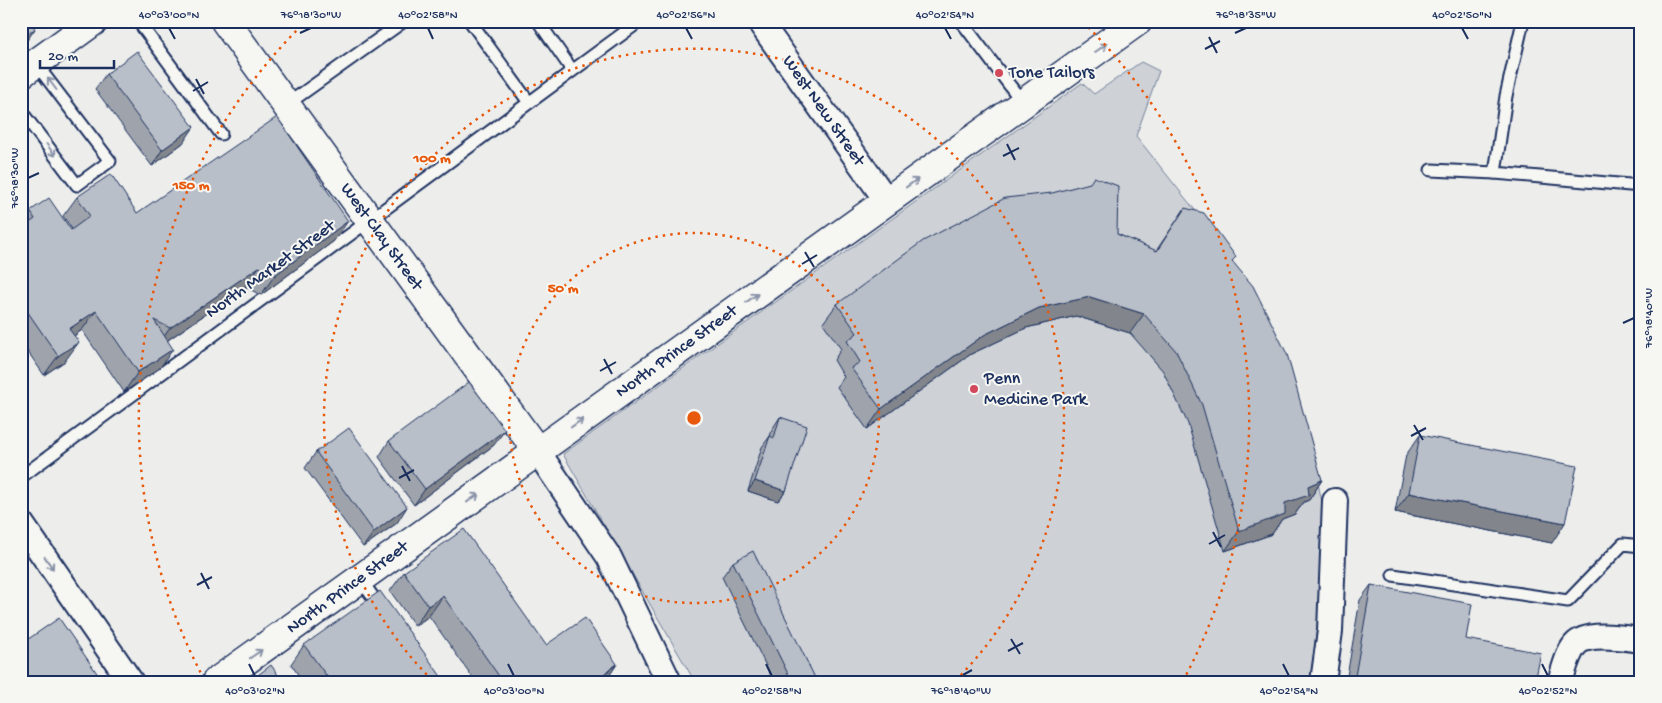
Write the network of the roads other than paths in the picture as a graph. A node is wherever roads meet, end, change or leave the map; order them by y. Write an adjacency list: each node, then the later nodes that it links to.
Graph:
1 (94, 21): 12 (main road)
2 (138, 21): 18 (lane)
3 (225, 21): 16 (main road, West Clay Street)
4 (404, 21): 16 (lane)
5 (470, 21): 14 (lane)
6 (538, 21): 13 (lane)
7 (640, 21): 13 (lane, North Market Street)
8 (759, 21): 22 (street, West New Street)
9 (961, 21): 15 (lane)
10 (1138, 21): 15 (main road, North Prince Street, one-way to 10)
11 (1523, 21): 20 (lane)
12 (29, 69): 17 (lane, one-way to 12)
13 (572, 70): 14 (lane, North Market Street)
14 (528, 101): 23 (lane, North Market Street)
15 (1023, 103): 22 (main road, North Prince Street, one-way to 15)
16 (286, 105): 23 (main road, West Clay Street)
17 (21, 111)
18 (221, 134)
19 (1431, 170): 20 (lane)
20 (1495, 173): 21 (lane)
21 (1641, 186)
22 (887, 201): 24 (main road, North Prince Street, one-way to 22)
23 (369, 220): 24 (main road, West Clay Street); 25 (lane, North Market Street)
24 (538, 452): 30 (main road, North Prince Street, one-way to 24); 35 (street)
25 (21, 476)
26 (1335, 501): 36 (street)
27 (21, 523): 33 (street, one-way to 33)
28 (1641, 546): 29 (lane)
29 (1393, 575)
30 (360, 579): 31 (lane); 34 (main road, North Prince Street, one-way to 30)
31 (385, 614)
32 (1641, 640): 37 (street)
33 (132, 682)
34 (216, 682)
35 (669, 682)
36 (1323, 682)
37 (1560, 682)

